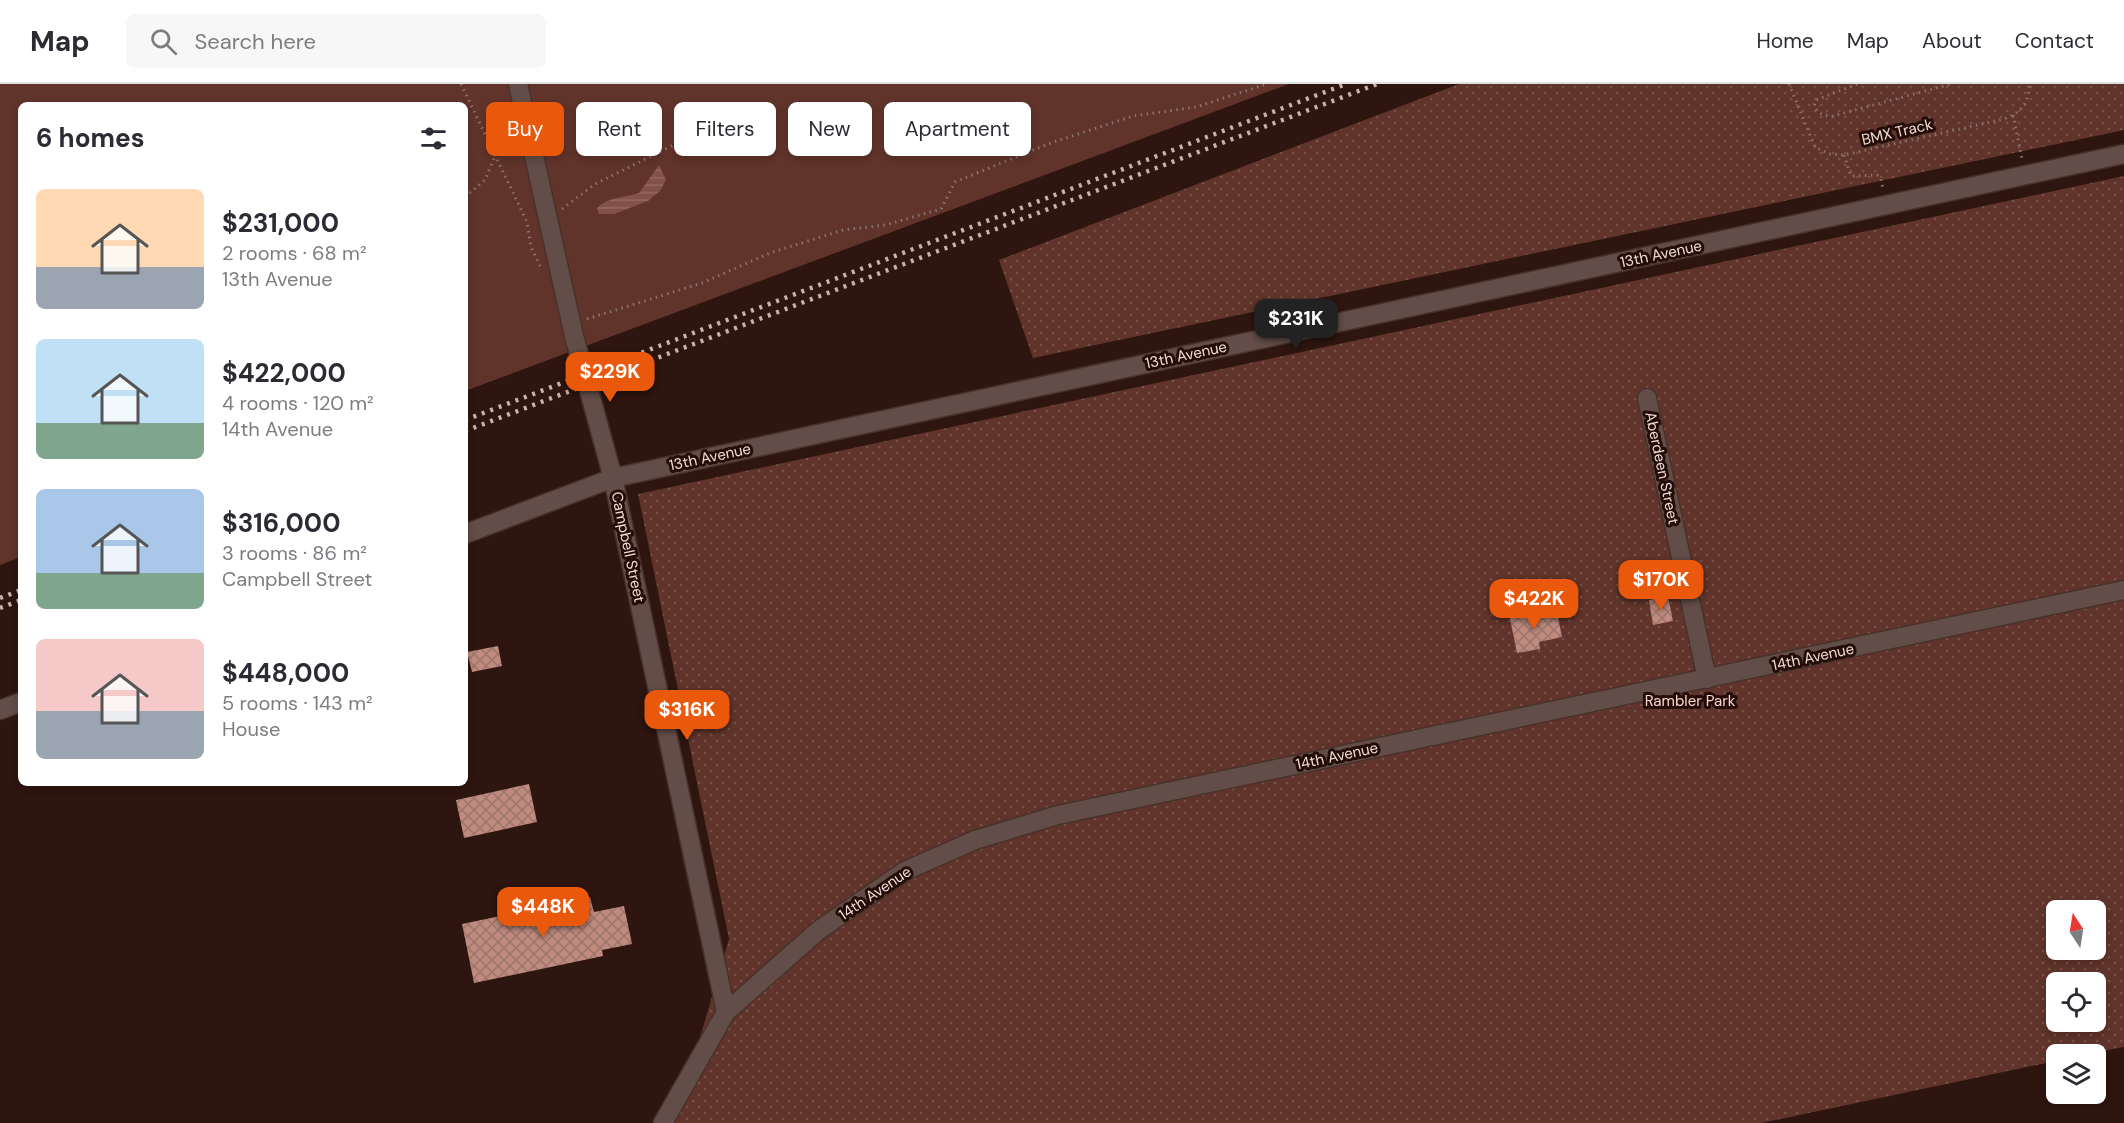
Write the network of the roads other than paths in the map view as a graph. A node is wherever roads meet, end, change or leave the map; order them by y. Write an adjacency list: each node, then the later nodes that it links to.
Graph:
1 (518, 84): 4 (street, Campbell Street)
2 (2124, 154): 4 (street, 13th Avenue)
3 (1647, 398): 7 (street, Aberdeen Street)
4 (614, 478): 5 (street, 13th Avenue); 10 (street, Campbell Street)
5 (468, 533)
6 (2124, 590): 7 (street, 14th Avenue)
7 (1707, 679): 10 (street, 14th Avenue)
8 (18, 703): 9 (street)
9 (0, 710)
10 (726, 1012): 11 (street, 14th Avenue)
11 (663, 1123)

